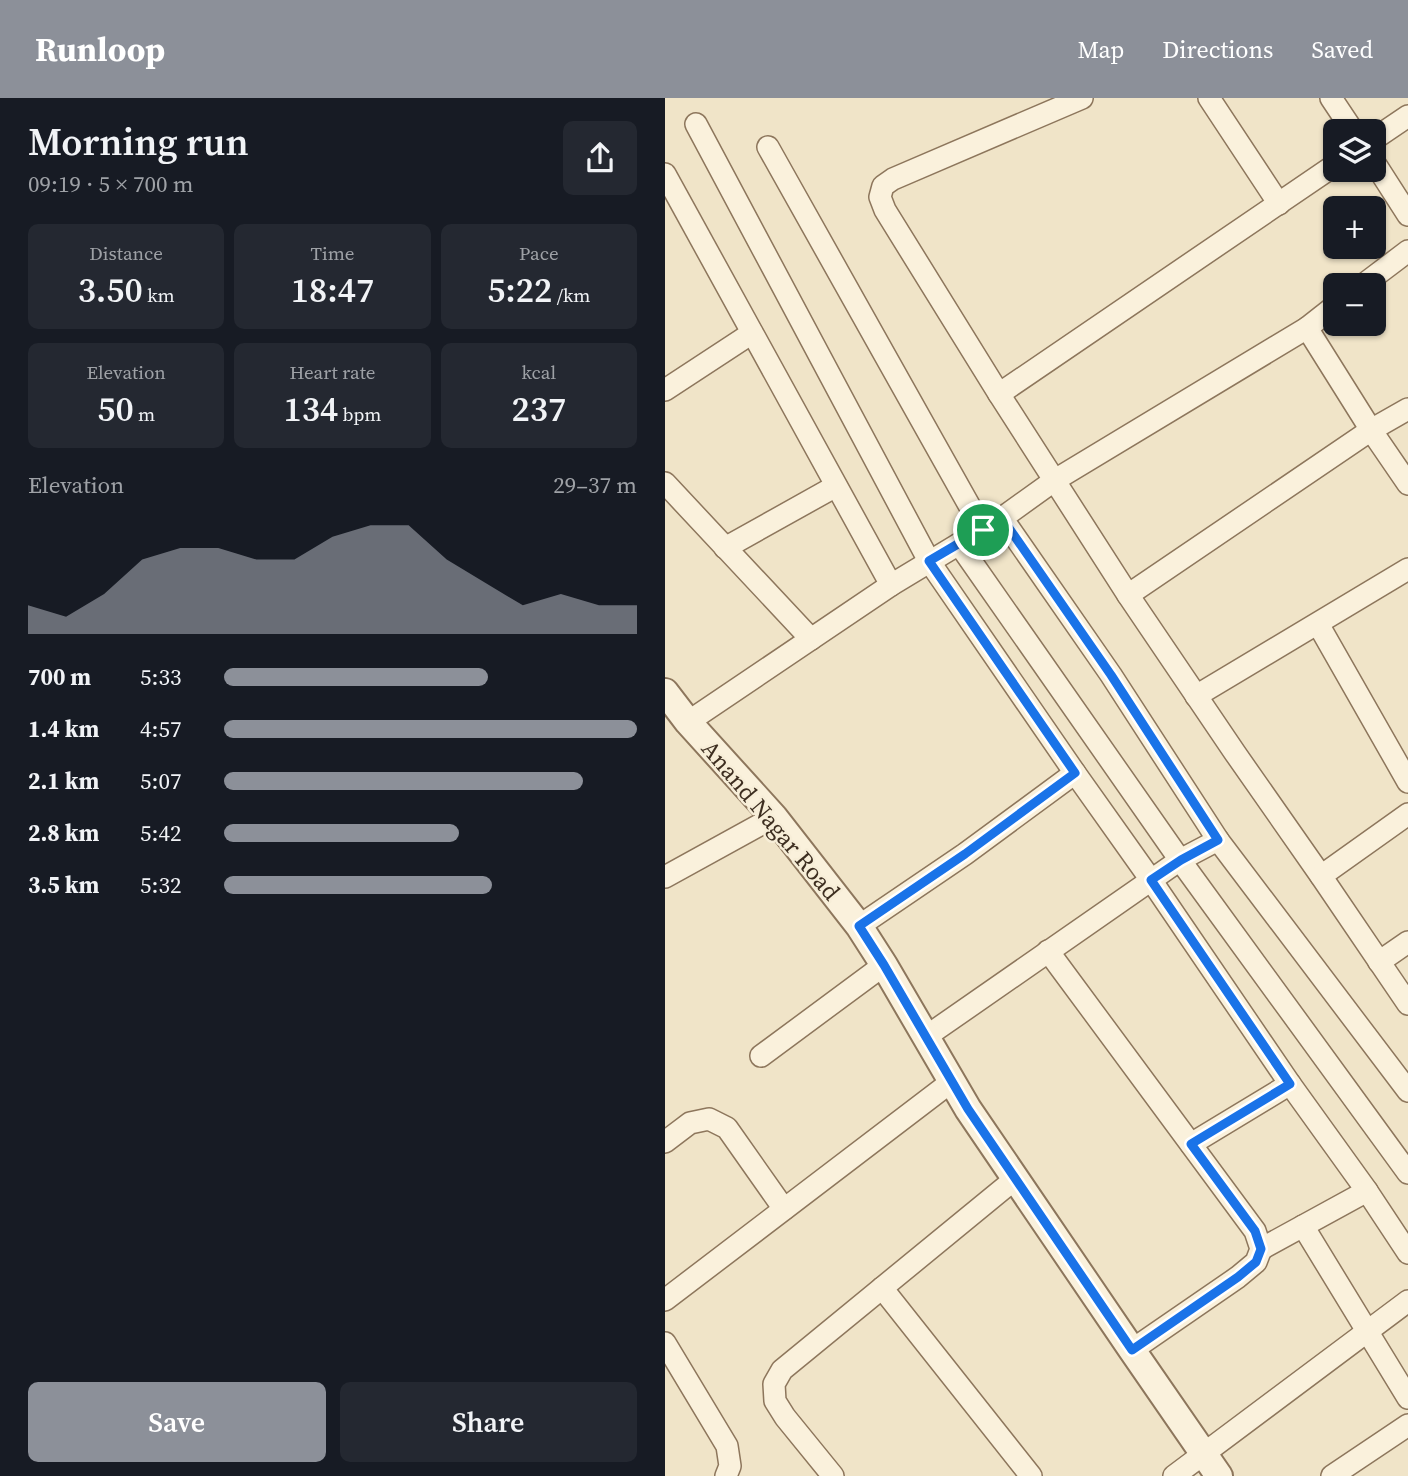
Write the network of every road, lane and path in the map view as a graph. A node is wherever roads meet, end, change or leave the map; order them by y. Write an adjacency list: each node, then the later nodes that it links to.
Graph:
1 (1082, 98): 20 (street)
2 (1209, 98): 12 (street)
3 (1331, 98): 5 (street)
4 (1408, 116): 7 (street)
5 (1345, 119)
6 (696, 124): 31 (street)
7 (1386, 131)
8 (768, 147): 28 (street)
9 (1323, 173): 12 (street)
10 (665, 174): 18 (street)
11 (1386, 181): 13 (street)
12 (1279, 204): 20 (street)
13 (1408, 215)
14 (1408, 251): 15 (street)
15 (1379, 273)
16 (1323, 315): 17 (street)
17 (1307, 328): 22 (street); 23 (street)
18 (752, 333): 19 (street); 26 (street)
19 (665, 390)
20 (999, 394): 23 (street)
21 (1408, 409): 22 (street)
22 (1371, 430): 25 (street); 34 (street)
23 (1055, 480): 27 (street); 34 (street)
24 (665, 483): 30 (street)
25 (1408, 484)
26 (836, 486): 30 (street); 33 (street)
27 (1002, 518): 28 (street); 44 (street)
28 (983, 530): 29 (street)
29 (960, 544): 31 (street); 45 (street)
30 (725, 548): 36 (street)
31 (929, 561): 33 (street); 40 (street)
32 (1408, 569): 35 (street)
33 (891, 585): 36 (street)
34 (1128, 595): 38 (street)
35 (1318, 624): 38 (street); 41 (street)
36 (811, 639): 39 (street)
37 (665, 692): 39 (street, Anand Nagar Road)
38 (1196, 696): 46 (street)
39 (688, 722): 43 (street, Anand Nagar Road)
40 (1075, 773): 48 (street); 49 (street)
41 (1408, 782)
42 (1408, 814): 46 (street)
43 (775, 817): 47 (street); 49 (street, Anand Nagar Road)
44 (1218, 840): 45 (street); 59 (street)
45 (1181, 860): 48 (street); 62 (street)
46 (1321, 876): 52 (street)
47 (665, 877)
48 (1151, 880): 51 (street); 58 (street)
49 (859, 926): 53 (street, Anand Nagar Road)
50 (1408, 942): 52 (street)
51 (1048, 951): 55 (street); 61 (street)
52 (1379, 962): 54 (street)
53 (884, 965): 55 (street, Anand Nagar Road); 56 (street)
54 (1408, 1004)
55 (927, 1036): 57 (street, Anand Nagar Road)
56 (761, 1056)
57 (951, 1082): 63 (street, Anand Nagar Road); 65 (street)
58 (1290, 1084): 61 (street); 64 (street)
59 (1408, 1091)
60 (665, 1142): 65 (street)
61 (1191, 1144): 67 (street)
62 (1408, 1173)
63 (1015, 1179): 69 (street); 74 (street, Anand Nagar Road)
64 (1367, 1191): 66 (street); 68 (street)
65 (784, 1209): 70 (street)
66 (1303, 1226): 67 (street); 72 (street)
67 (1261, 1249): 74 (street)
68 (1408, 1253)
69 (882, 1288): 79 (street); 80 (street)
70 (665, 1300)
71 (1408, 1301): 72 (street)
72 (1368, 1331): 75 (street); 77 (street)
73 (665, 1343): 78 (street)
74 (1132, 1350): 77 (street, Anand Nagar Road)
75 (1408, 1398)
76 (1408, 1425): 83 (street)
77 (1203, 1454): 81 (street); 82 (street, Anand Nagar Road)
78 (726, 1476)
79 (834, 1476)
80 (1031, 1476)
81 (1174, 1476)
82 (1219, 1476)
83 (1332, 1476)

